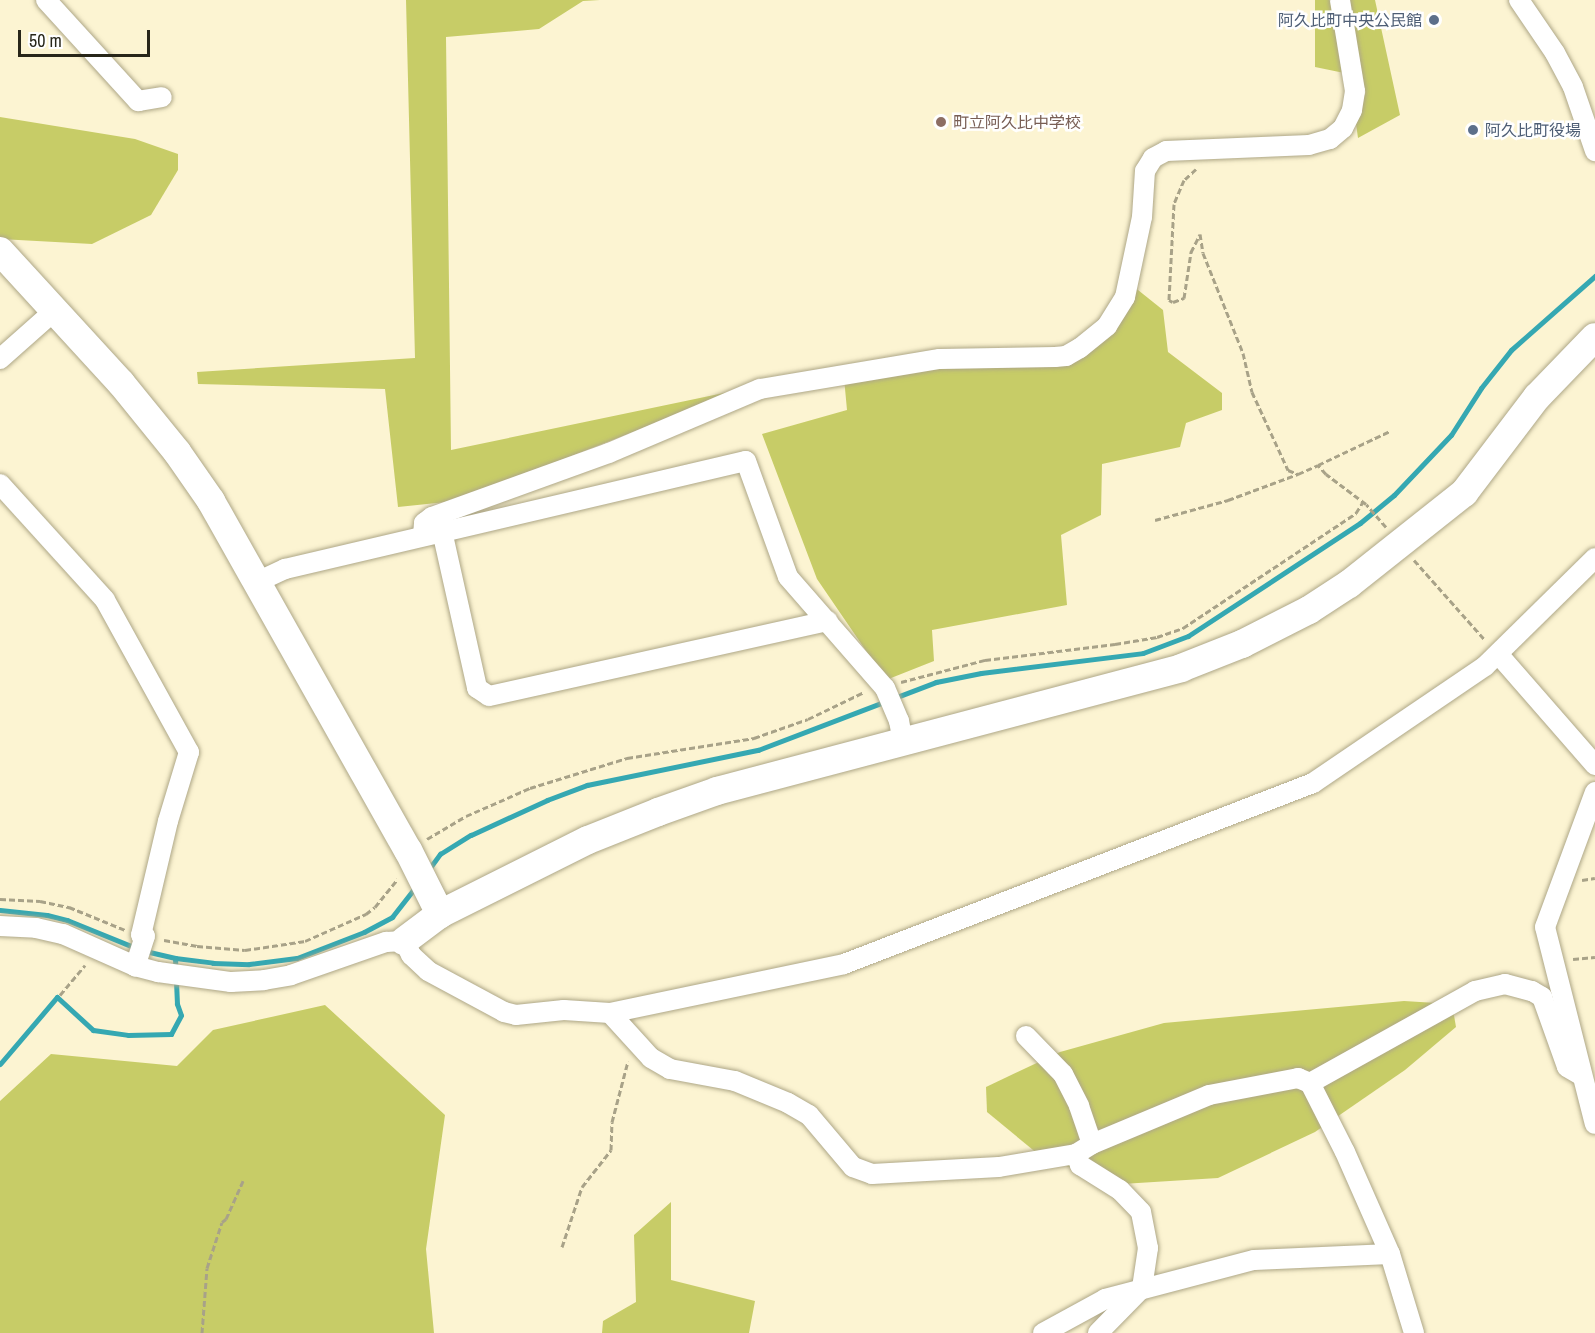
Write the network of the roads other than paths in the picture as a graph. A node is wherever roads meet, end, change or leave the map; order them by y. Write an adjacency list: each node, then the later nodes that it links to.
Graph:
1 (46, 0): 4 (street)
2 (1340, 0): 11 (street)
3 (1519, 0): 5 (street)
4 (162, 97)
5 (1595, 151)
6 (0, 251): 7 (street)
7 (54, 311): 9 (street); 13 (street)
8 (1595, 337): 16 (street)
9 (0, 359)
10 (0, 484): 22 (street)
11 (433, 533): 13 (street); 14 (street); 14 (street)
12 (1595, 558): 15 (street)
13 (257, 582): 19 (street)
14 (828, 621): 16 (street)
15 (1499, 655): 17 (street); 23 (street)
16 (901, 731): 19 (street)
17 (1595, 765)
18 (1595, 792): 25 (street)
19 (421, 877): 21 (street)
20 (0, 926): 22 (street)
21 (404, 941): 22 (street); 23 (street)
22 (135, 966)
23 (610, 1013): 28 (street)
24 (1026, 1036): 28 (street)
25 (1581, 1075): 26 (street); 27 (street)
26 (1310, 1083): 28 (street); 29 (street)
27 (1595, 1124)
28 (1084, 1149): 30 (street)
29 (1390, 1254): 30 (street); 33 (street)
30 (1142, 1288): 31 (street); 32 (street)
31 (1043, 1333)
32 (1098, 1333)
33 (1414, 1333)

